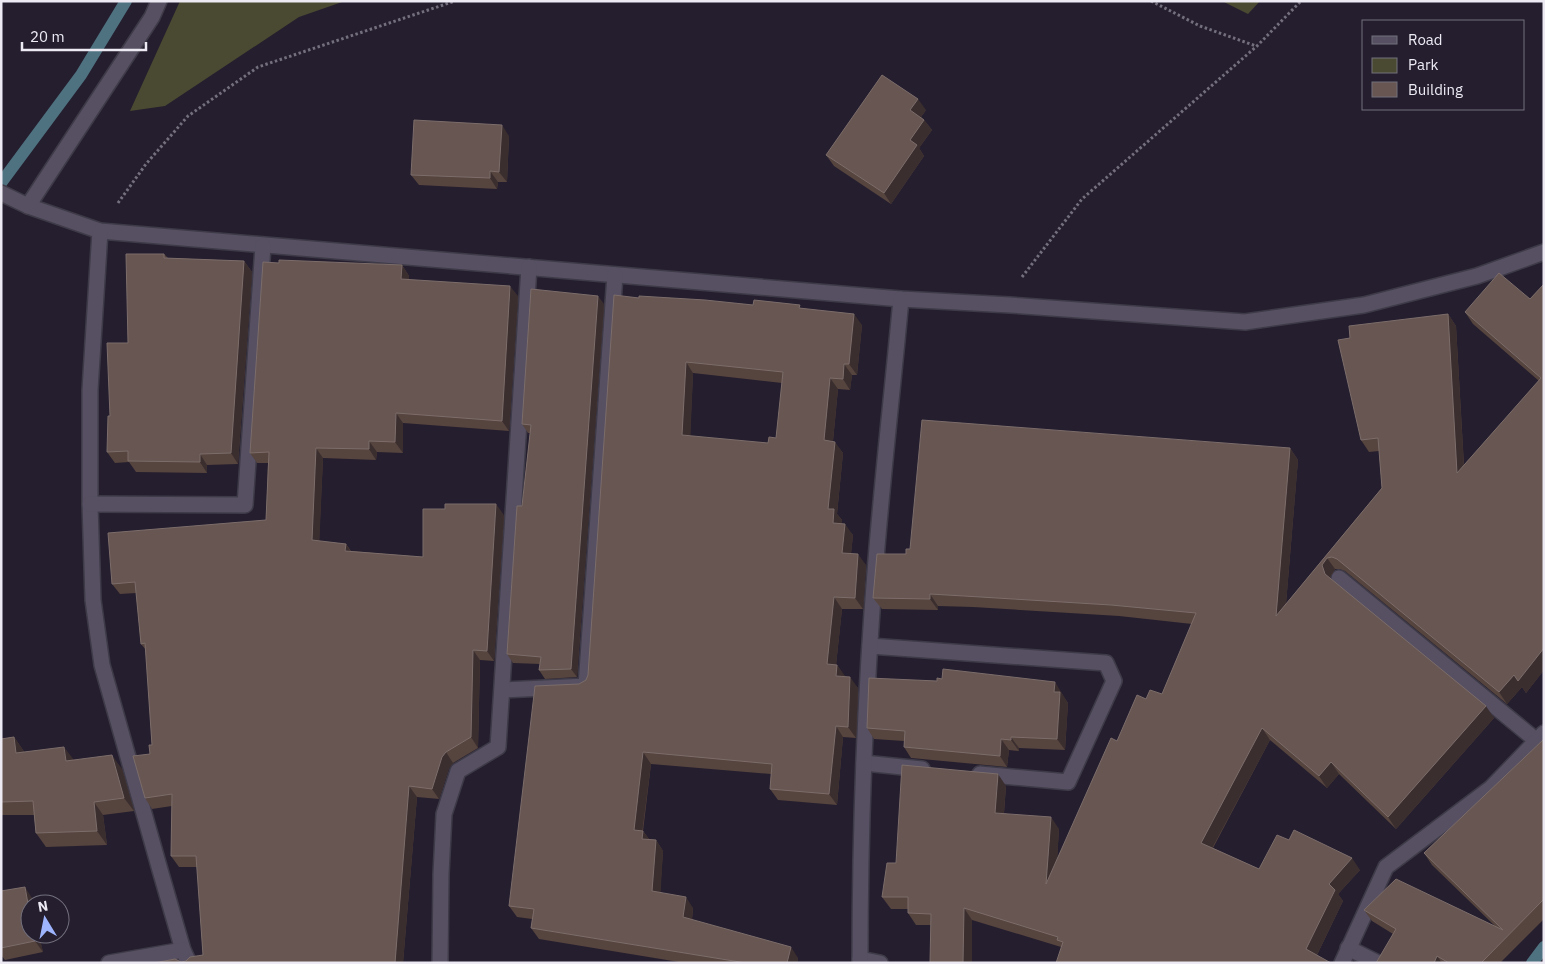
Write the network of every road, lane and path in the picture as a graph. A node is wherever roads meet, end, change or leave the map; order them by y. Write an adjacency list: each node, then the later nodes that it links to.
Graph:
1 (159, 1): 7 (street)
2 (455, 1): 8 (path)
3 (1151, 1): 5 (path)
4 (1301, 1): 5 (path)
5 (1257, 46): 14 (path)
6 (1, 193): 7 (street)
7 (25, 204): 8 (street)
8 (100, 231): 9 (street); 15 (street)
9 (264, 246): 11 (street); 15 (street)
10 (1544, 252): 14 (street)
11 (529, 267): 12 (street); 18 (street)
12 (615, 274): 13 (street); 18 (street)
13 (901, 299): 14 (street); 17 (street)
14 (1010, 305)
15 (90, 504): 24 (street)
16 (1339, 578): 19 (street)
17 (870, 646): 20 (street); 22 (street)
18 (502, 690): 27 (street)
19 (1540, 737): 23 (street)
20 (864, 763): 21 (street); 25 (street)
21 (932, 769)
22 (961, 772)
23 (1348, 948): 29 (street); 30 (street)
24 (186, 956): 26 (street)
25 (860, 961): 28 (street)
26 (109, 963)
27 (440, 963)
28 (880, 963)
29 (1342, 963)
30 (1378, 963)

